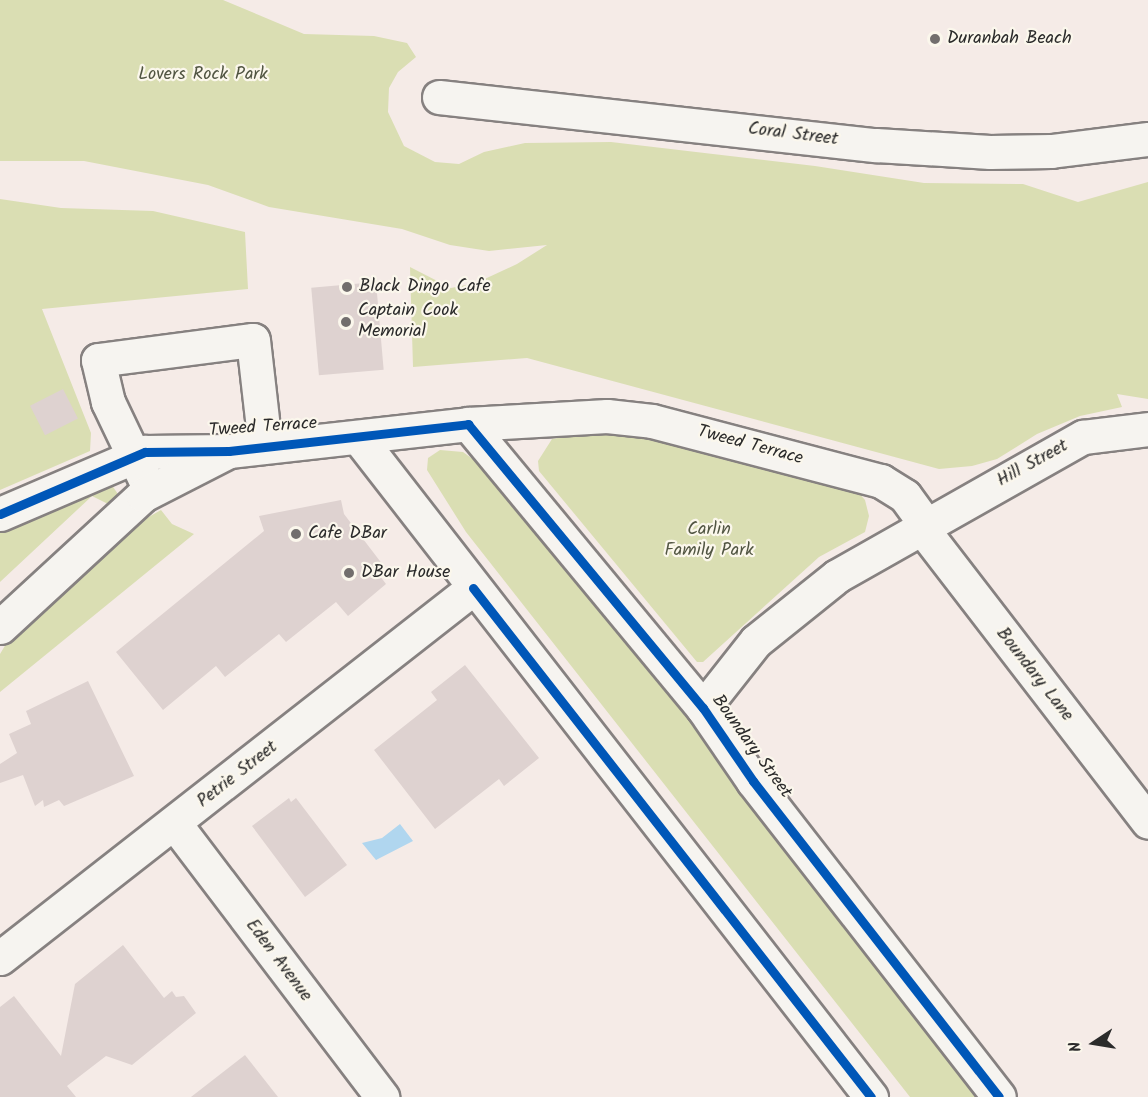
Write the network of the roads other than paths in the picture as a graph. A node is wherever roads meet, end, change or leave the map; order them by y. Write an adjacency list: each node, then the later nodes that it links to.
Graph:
1 (438, 97): 2 (street, Coral Street)
2 (1148, 139)
3 (468, 424): 5 (street, Tweed Terrace); 11 (street, Tweed Terrace); 14 (street, Boundary Street)
4 (1148, 429): 11 (street, Hill Street)
5 (358, 437): 6 (street, Tweed Terrace); 12 (street)
6 (265, 446): 7 (street, Tweed Terrace); 8 (street)
7 (229, 451): 8 (street, Tweed Terrace); 9 (street, Tweed Terrace)
8 (131, 456): 9 (street); 10 (street, Tweed Terrace)
9 (150, 490): 13 (street, Tweed Terrace)
10 (0, 514)
11 (923, 525): 14 (street); 15 (street, Boundary Lane)
12 (473, 588): 16 (street, Petrie Street); 19 (street)
13 (2, 627)
14 (703, 708): 20 (street, Boundary Street)
15 (1148, 822)
16 (175, 824): 17 (street, Petrie Street); 18 (street, Eden Avenue)
17 (0, 958)
18 (382, 1097)
19 (871, 1097)
20 (999, 1097)

